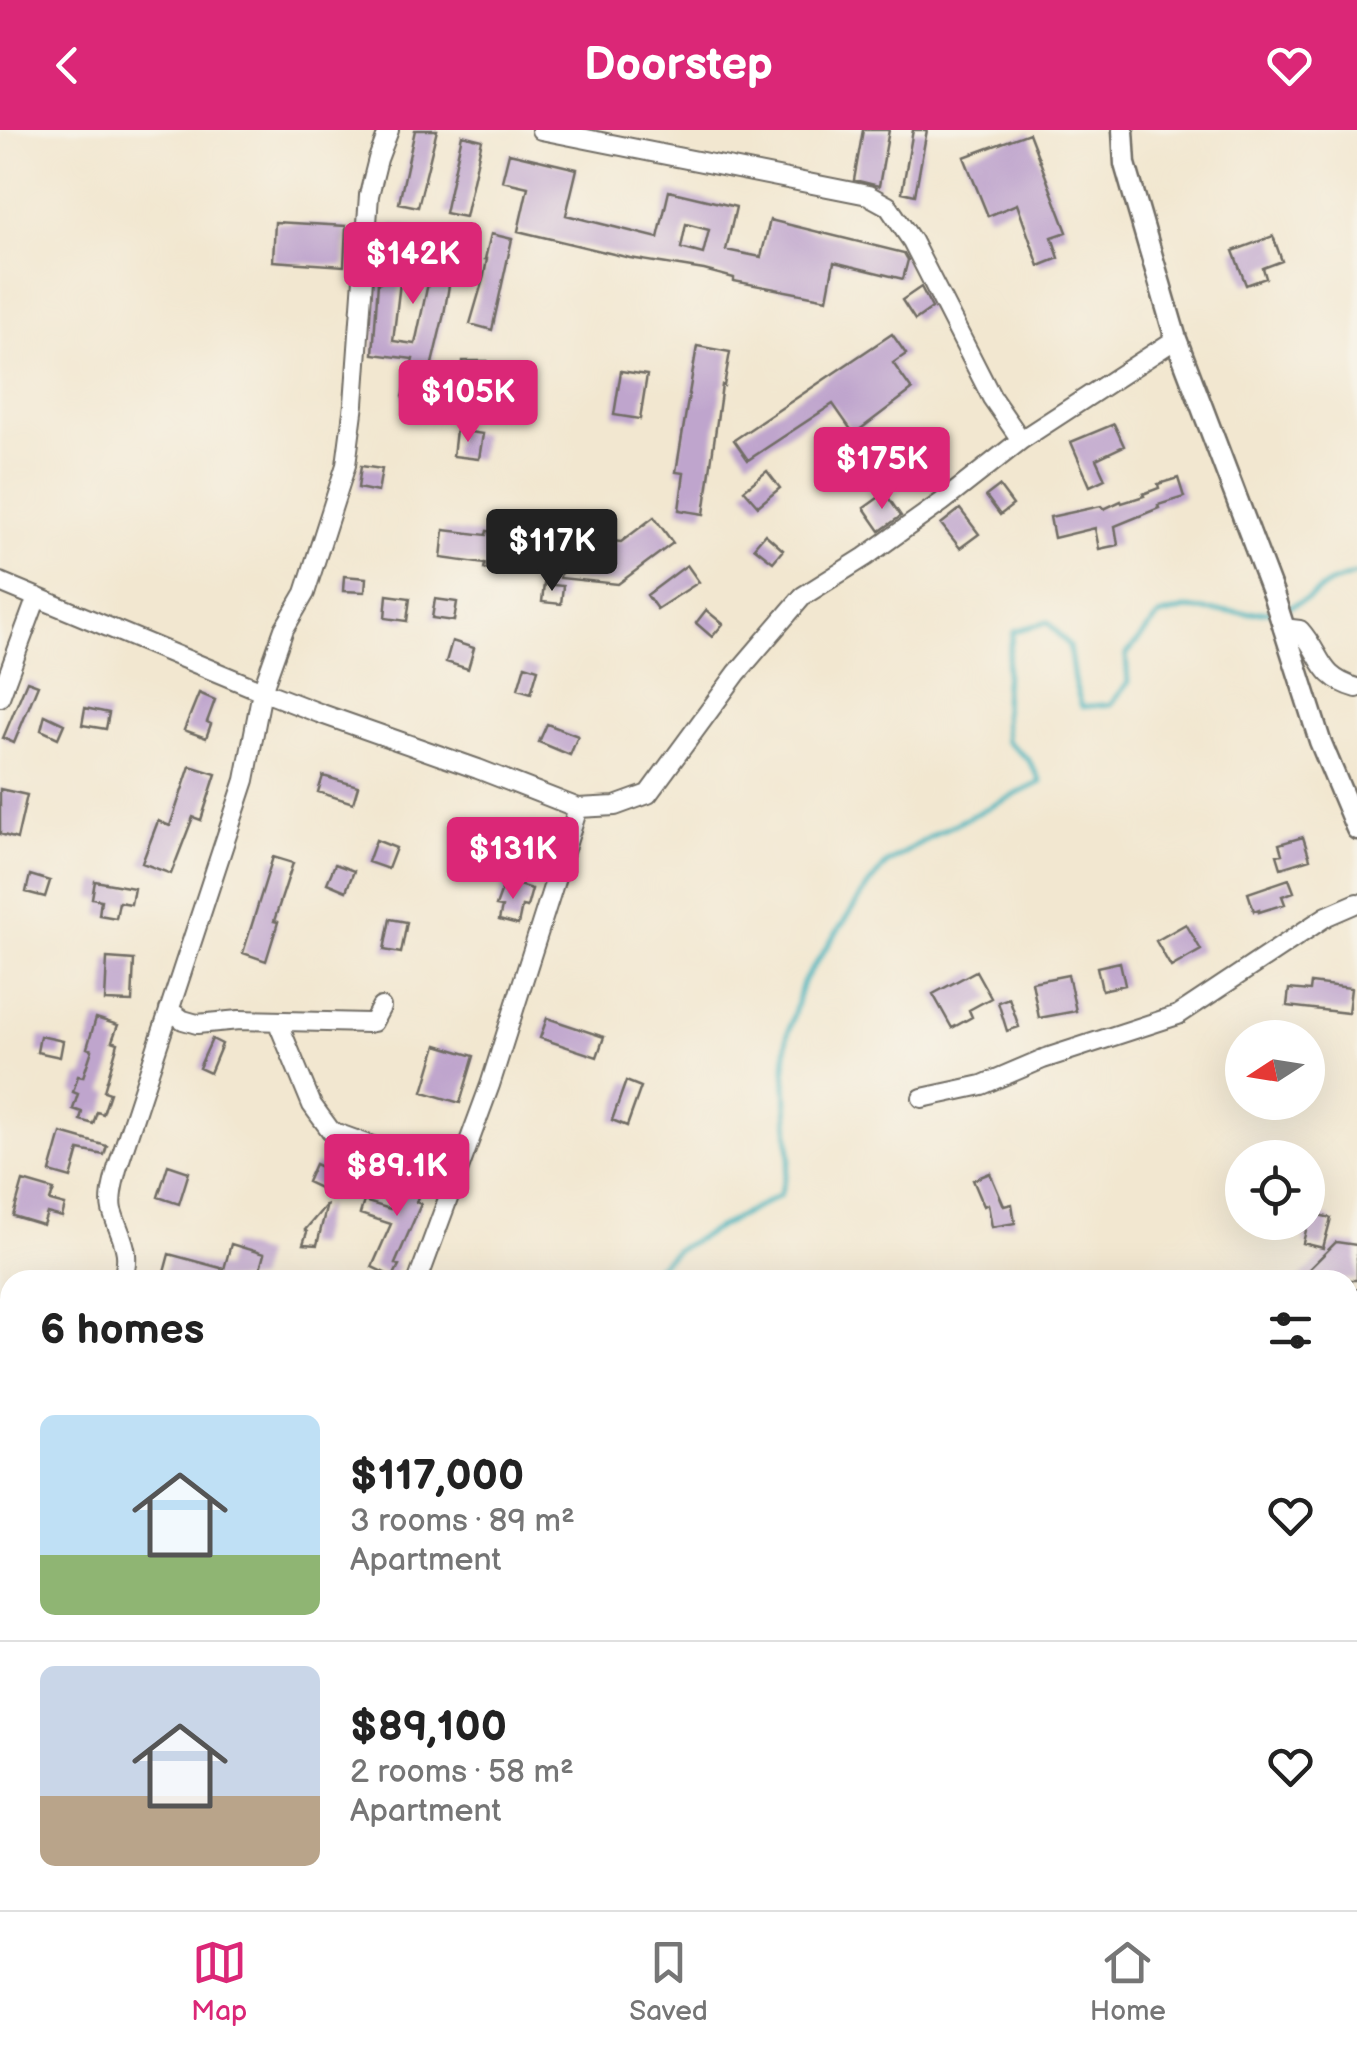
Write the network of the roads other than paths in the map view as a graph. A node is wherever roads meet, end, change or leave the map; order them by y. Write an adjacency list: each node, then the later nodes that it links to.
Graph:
1 (389, 130): 10 (street)
2 (540, 130): 5 (street)
3 (1123, 130): 4 (street)
4 (1176, 339): 5 (street); 8 (street)
5 (1021, 440): 12 (street)
6 (0, 582): 7 (street)
7 (36, 597): 10 (street); 11 (street)
8 (1281, 622): 9 (street); 13 (street)
9 (1357, 688)
10 (262, 691): 12 (street); 16 (street)
11 (0, 697)
12 (578, 808): 21 (street)
13 (1357, 829)
14 (1357, 903): 18 (street)
15 (381, 1007): 17 (street)
16 (169, 1010): 17 (street); 20 (street)
17 (278, 1023): 19 (street)
18 (922, 1098)
19 (389, 1152)
20 (124, 1270)
21 (422, 1270)

